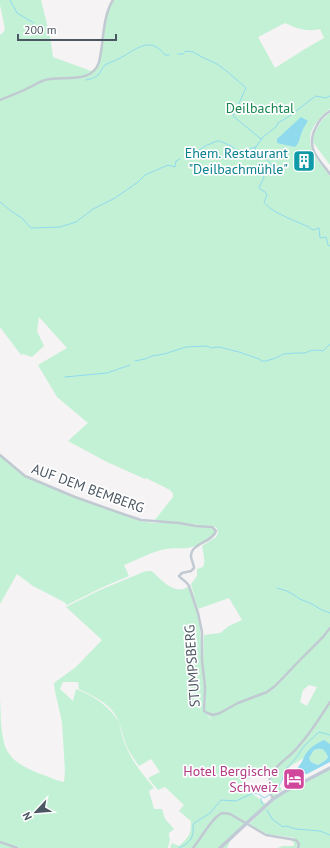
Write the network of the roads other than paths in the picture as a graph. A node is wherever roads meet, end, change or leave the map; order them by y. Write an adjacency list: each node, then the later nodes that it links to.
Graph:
1 (114, 0): 2 (street)
2 (0, 100)
3 (330, 111): 4 (street)
4 (330, 174)
5 (0, 455): 6 (street, AUF DEM BEMBERG)
6 (153, 521): 7 (street, STUMPSBERG)
7 (330, 628)
8 (330, 702): 10 (street)
9 (330, 768): 10 (main road)
10 (272, 798): 11 (main road)
11 (247, 824): 14 (street); 15 (main road); 16 (street)
12 (0, 842): 13 (street)
13 (17, 848)
14 (193, 848)
15 (220, 848)
16 (298, 848)

